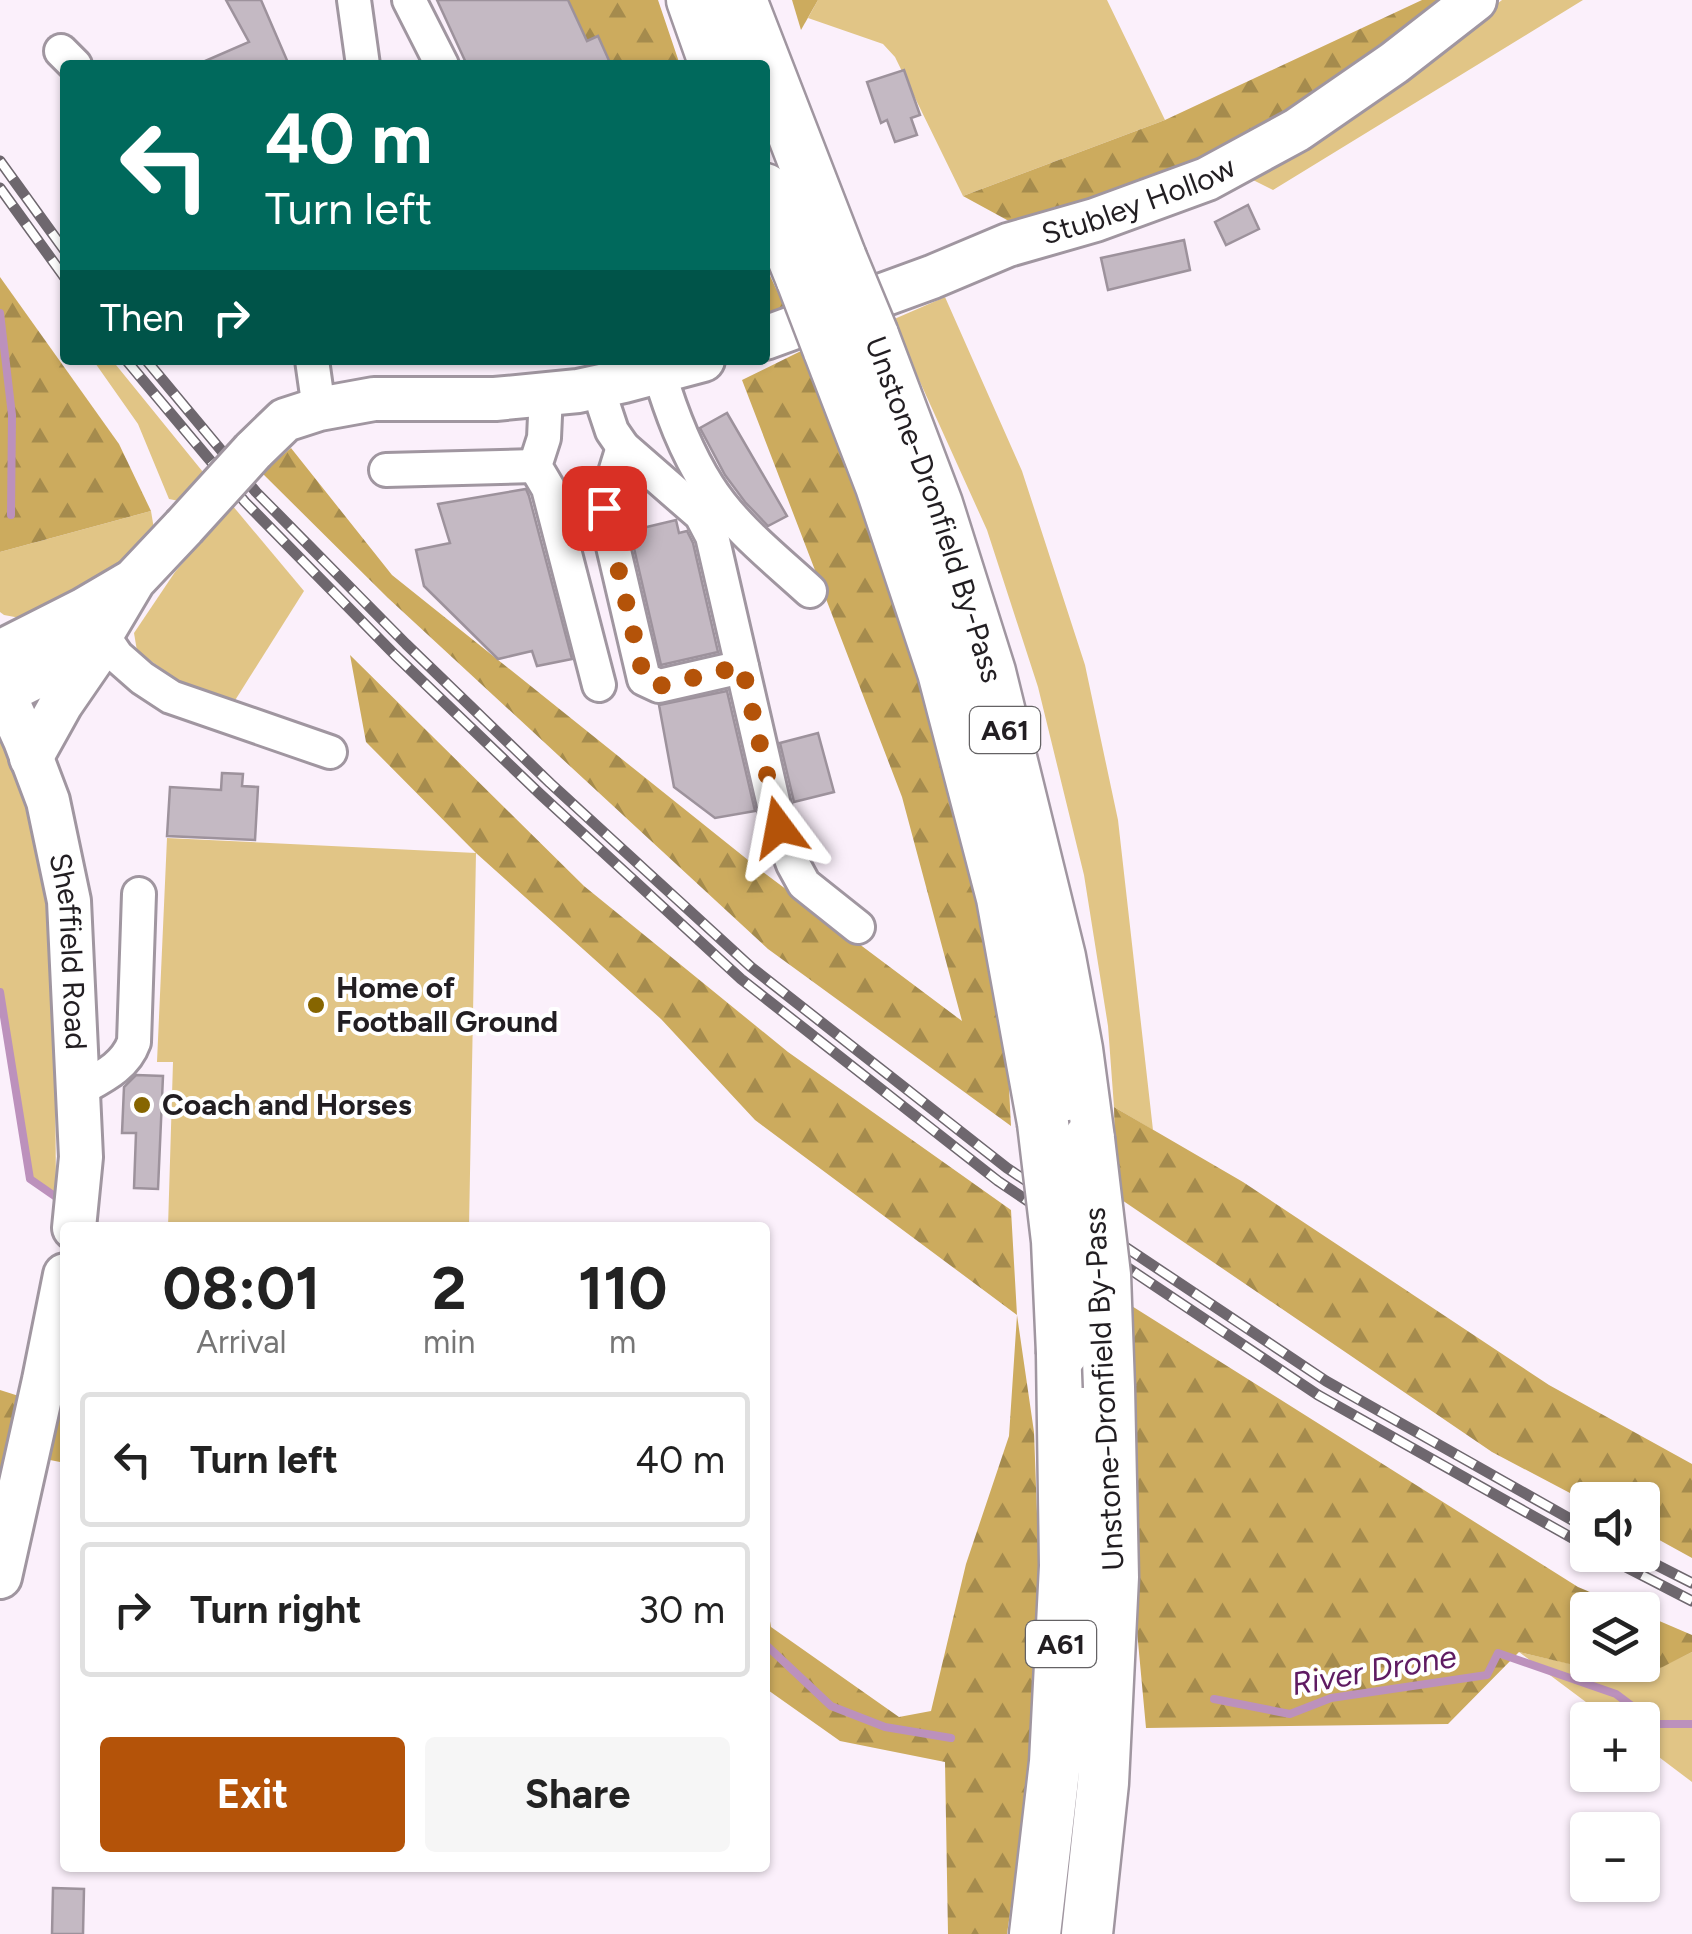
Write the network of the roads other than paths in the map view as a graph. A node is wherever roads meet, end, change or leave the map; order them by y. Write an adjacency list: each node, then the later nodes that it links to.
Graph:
1 (354, 0): 6 (street)
2 (409, 0): 7 (street)
3 (692, 0): 8 (highway)
4 (741, 0): 9 (highway, Unstone-Dronfield By-Pass / A61)
5 (1474, 0): 13 (main road, Stubley Hollow)
6 (362, 60)
7 (439, 60)
8 (714, 60)
9 (759, 60)
10 (770, 98): 12 (highway, Unstone-Dronfield By-Pass / A61)
11 (770, 196): 12 (highway, Unstone-Dronfield By-Pass / A61)
12 (821, 269): 14 (highway, Unstone-Dronfield By-Pass / A61, bridge)
13 (770, 336)
14 (850, 341): 38 (highway, Unstone-Dronfield By-Pass / A61, bridge); 39 (highway, Unstone-Dronfield By-Pass / A61, bridge)
15 (313, 365): 20 (street)
16 (685, 365): 17 (main road)
17 (659, 372): 18 (main road); 25 (street)
18 (600, 386): 19 (main road); 21 (street)
19 (546, 394): 20 (main road); 22 (street)
20 (320, 409): 24 (main road, bridge)
21 (623, 447): 27 (street); 27 (street)
22 (535, 466): 23 (street); 29 (street)
23 (386, 470)
24 (134, 580): 26 (main road); 28 (main road)
25 (810, 591)
26 (102, 634): 28 (main road); 30 (street); 31 (main road)
27 (742, 666): 33 (street)
28 (1, 677): 31 (main road, Sheffield Road)
29 (600, 686)
30 (330, 752)
31 (30, 758): 34 (main road, Sheffield Road)
32 (139, 894): 34 (street)
33 (858, 927)
34 (80, 1090): 35 (main road, Sheffield Road)
35 (75, 1222)
36 (60, 1299): 37 (main road)
37 (0, 1577)
38 (1035, 1934)
39 (1087, 1934)

